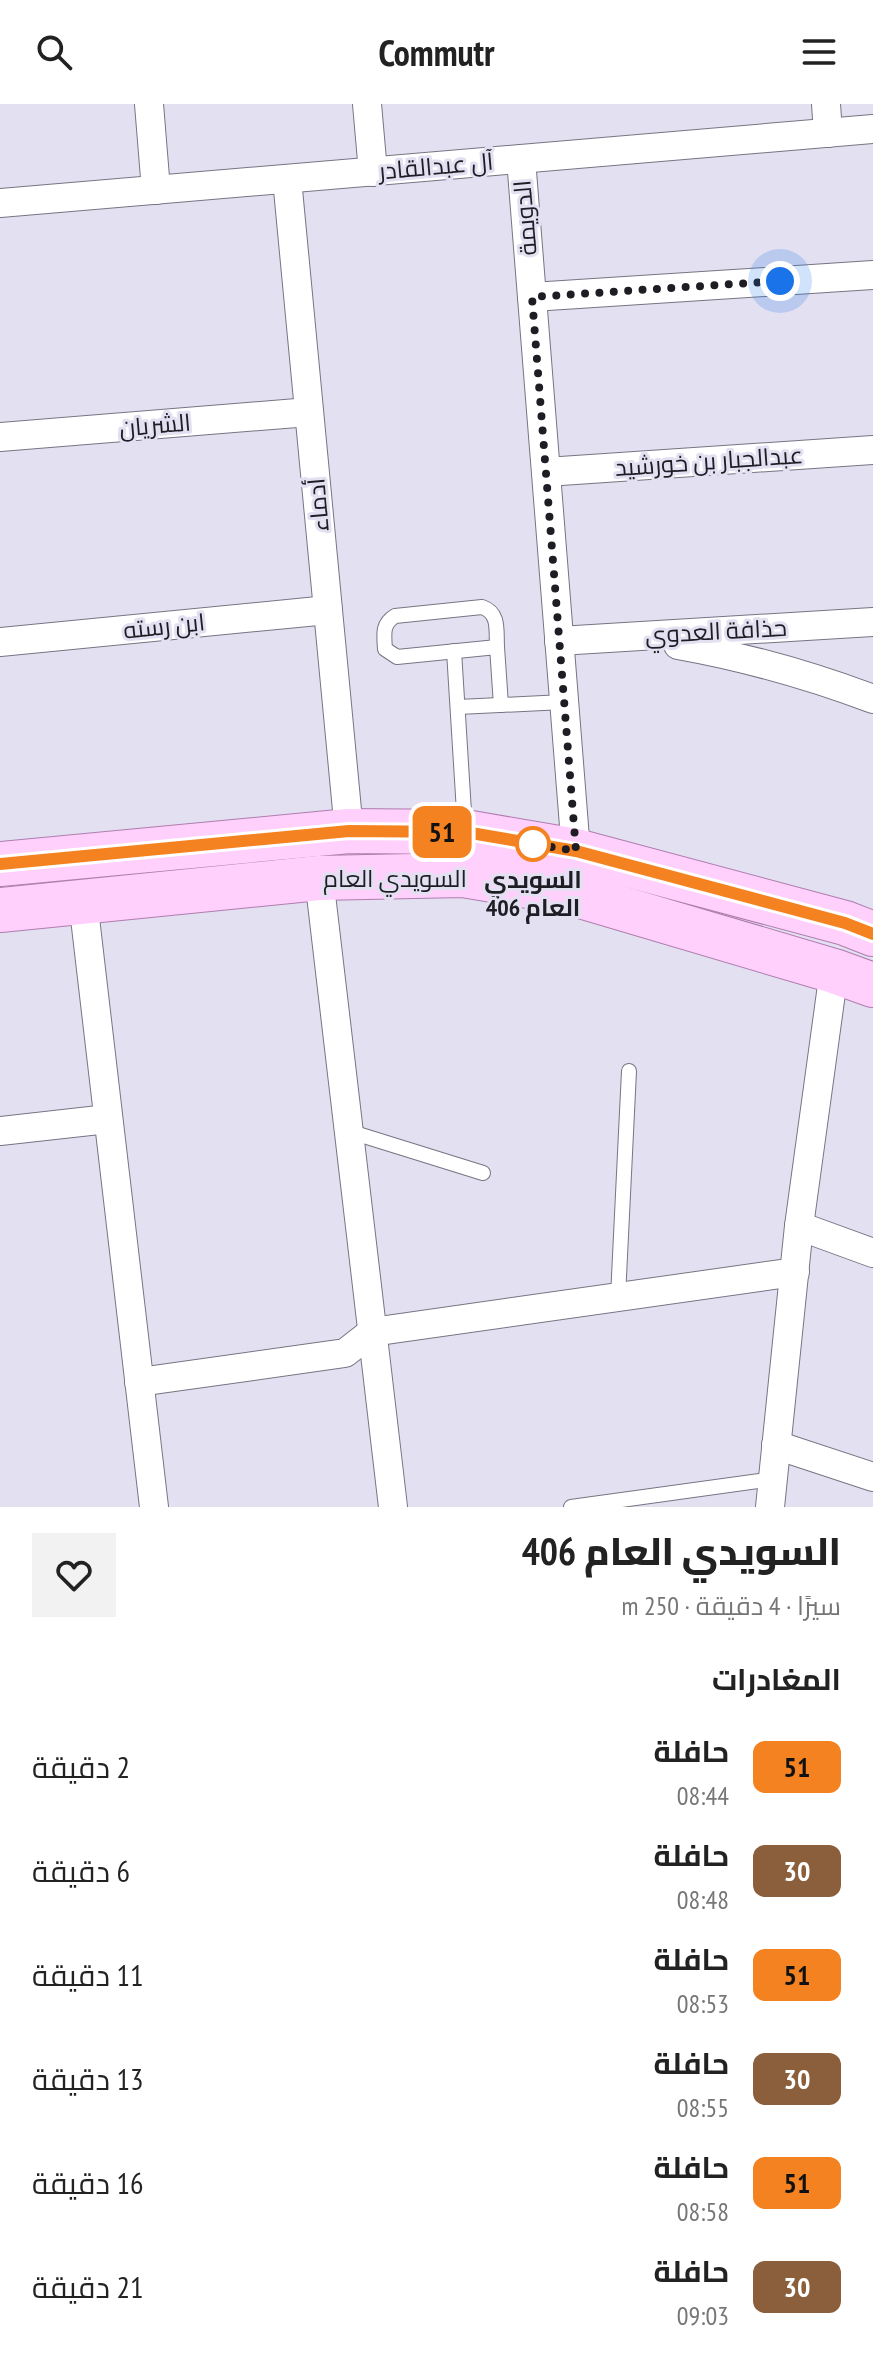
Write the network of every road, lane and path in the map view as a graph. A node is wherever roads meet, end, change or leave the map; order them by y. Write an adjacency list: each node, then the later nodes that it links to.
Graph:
1 (149, 104): 9 (street)
2 (367, 104): 7 (street)
3 (826, 104): 5 (street)
4 (873, 129): 5 (street, آل عبدالقادر)
5 (828, 133): 6 (street, آل عبدالقادر)
6 (521, 159): 7 (street, آل عبدالقادر); 12 (street, الدويمة)
7 (373, 172): 8 (street, آل عبدالقادر)
8 (287, 179): 9 (street, آل عبدالقادر); 13 (street, أدماء)
9 (156, 190): 10 (street, آل عبدالقادر)
10 (0, 203)
11 (873, 275): 12 (street)
12 (532, 297): 16 (street, الدويمة)
13 (309, 412): 14 (street, الشريان); 17 (street, أدماء)
14 (0, 437)
15 (873, 450): 16 (street, عبدالجبار بن خورشيد)
16 (546, 472): 20 (street, الدويمة)
17 (328, 610): 21 (street, ابن رسته); 28 (street, أدماء)
18 (873, 622): 19 (street, حذافة العدوي)
19 (634, 636): 20 (street, حذافة العدوي); 24 (street)
20 (559, 641): 25 (street, الدويمة)
21 (0, 642)
22 (497, 647): 23 (lane); 23 (lane); 26 (lane)
23 (454, 651): 27 (lane)
24 (873, 699)
25 (564, 702): 26 (lane); 30 (street, الدويمة)
26 (501, 705): 27 (lane)
27 (458, 707): 29 (lane)
28 (349, 831): 29 (main road, السويدي العام); 31 (main road, السويدي العام)
29 (465, 832): 30 (main road, السويدي العام)
30 (576, 851): 35 (main road, السويدي العام)
31 (0, 864)
32 (319, 878): 33 (main road, السويدي العام); 36 (main road, السويدي العام); 40 (street)
33 (83, 901): 34 (main road, السويدي العام); 38 (street)
34 (0, 910)
35 (873, 934)
36 (853, 978): 42 (street)
37 (629, 1071): 45 (lane)
38 (108, 1119): 39 (street); 47 (street)
39 (0, 1131)
40 (348, 1131): 41 (lane); 46 (street)
41 (483, 1173)
42 (799, 1226): 43 (street); 44 (street)
43 (873, 1253)
44 (795, 1272): 45 (street); 48 (street)
45 (618, 1297): 46 (street)
46 (372, 1332): 47 (street); 52 (street)
47 (139, 1382): 51 (street)
48 (776, 1445): 49 (street); 50 (street)
49 (873, 1477)
50 (771, 1493): 53 (lane)
51 (154, 1507)
52 (393, 1507)
53 (571, 1507)

